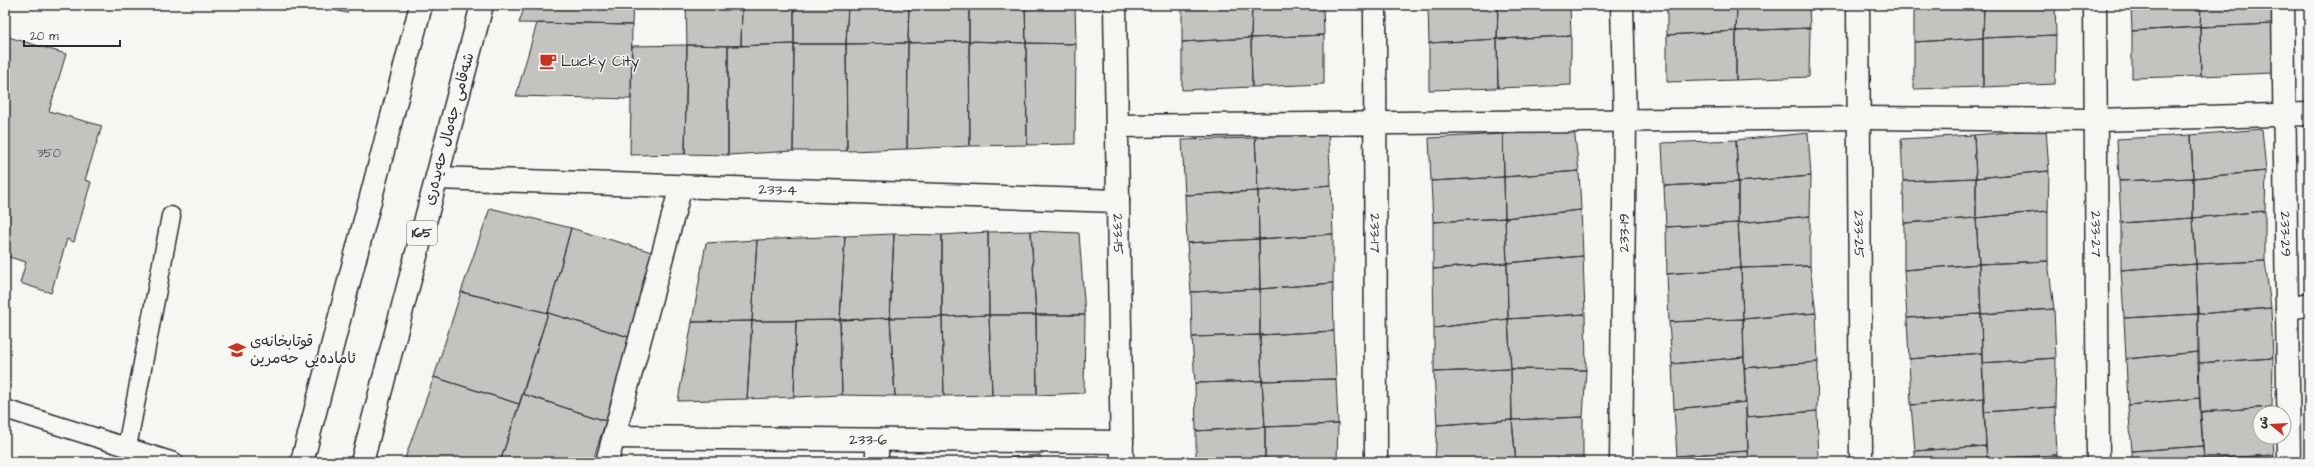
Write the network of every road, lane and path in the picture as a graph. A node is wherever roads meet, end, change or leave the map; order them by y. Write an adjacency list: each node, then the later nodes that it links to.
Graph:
1 (421, 5): 28 (street)
2 (482, 5): 16 (street, شەقامی جەمال حەیدەری / 165)
3 (1115, 5): 15 (street, 233-15)
4 (1375, 5): 14 (street, 233-17)
5 (1622, 5): 13 (street, 233-19)
6 (1858, 5): 11 (street, 233-25)
7 (2095, 5): 12 (street, 233-27)
8 (2283, 5): 9 (street, 233-29)
9 (2285, 114): 10 (street); 12 (street); 21 (street, 233-29)
10 (2309, 114)
11 (1859, 118): 12 (street); 13 (street); 34 (street, 233-25)
12 (2096, 120): 35 (street, 233-27)
13 (1625, 121): 14 (street); 33 (street, 233-19)
14 (1376, 123): 15 (street); 32 (street, 233-17)
15 (1117, 126): 18 (street, 233-15)
16 (436, 178): 17 (street, 233-4); 29 (street, شەقامی جەمال حەیدەری / 165)
17 (681, 186): 18 (street, 233-4); 23 (street)
18 (1118, 201): 26 (street, 233-15)
19 (170, 216): 25 (lane)
20 (2309, 304): 21 (street)
21 (2287, 309): 36 (street, 233-29)
22 (5, 409): 25 (lane)
23 (614, 437): 24 (street, 233-6); 30 (street)
24 (877, 440): 26 (street, 233-6); 31 (street)
25 (127, 447): 27 (lane)
26 (1122, 452)
27 (174, 462)
28 (302, 462)
29 (362, 462)
30 (607, 462)
31 (877, 462)
32 (1376, 462)
33 (1621, 462)
34 (1861, 462)
35 (2098, 462)
36 (2289, 462)

